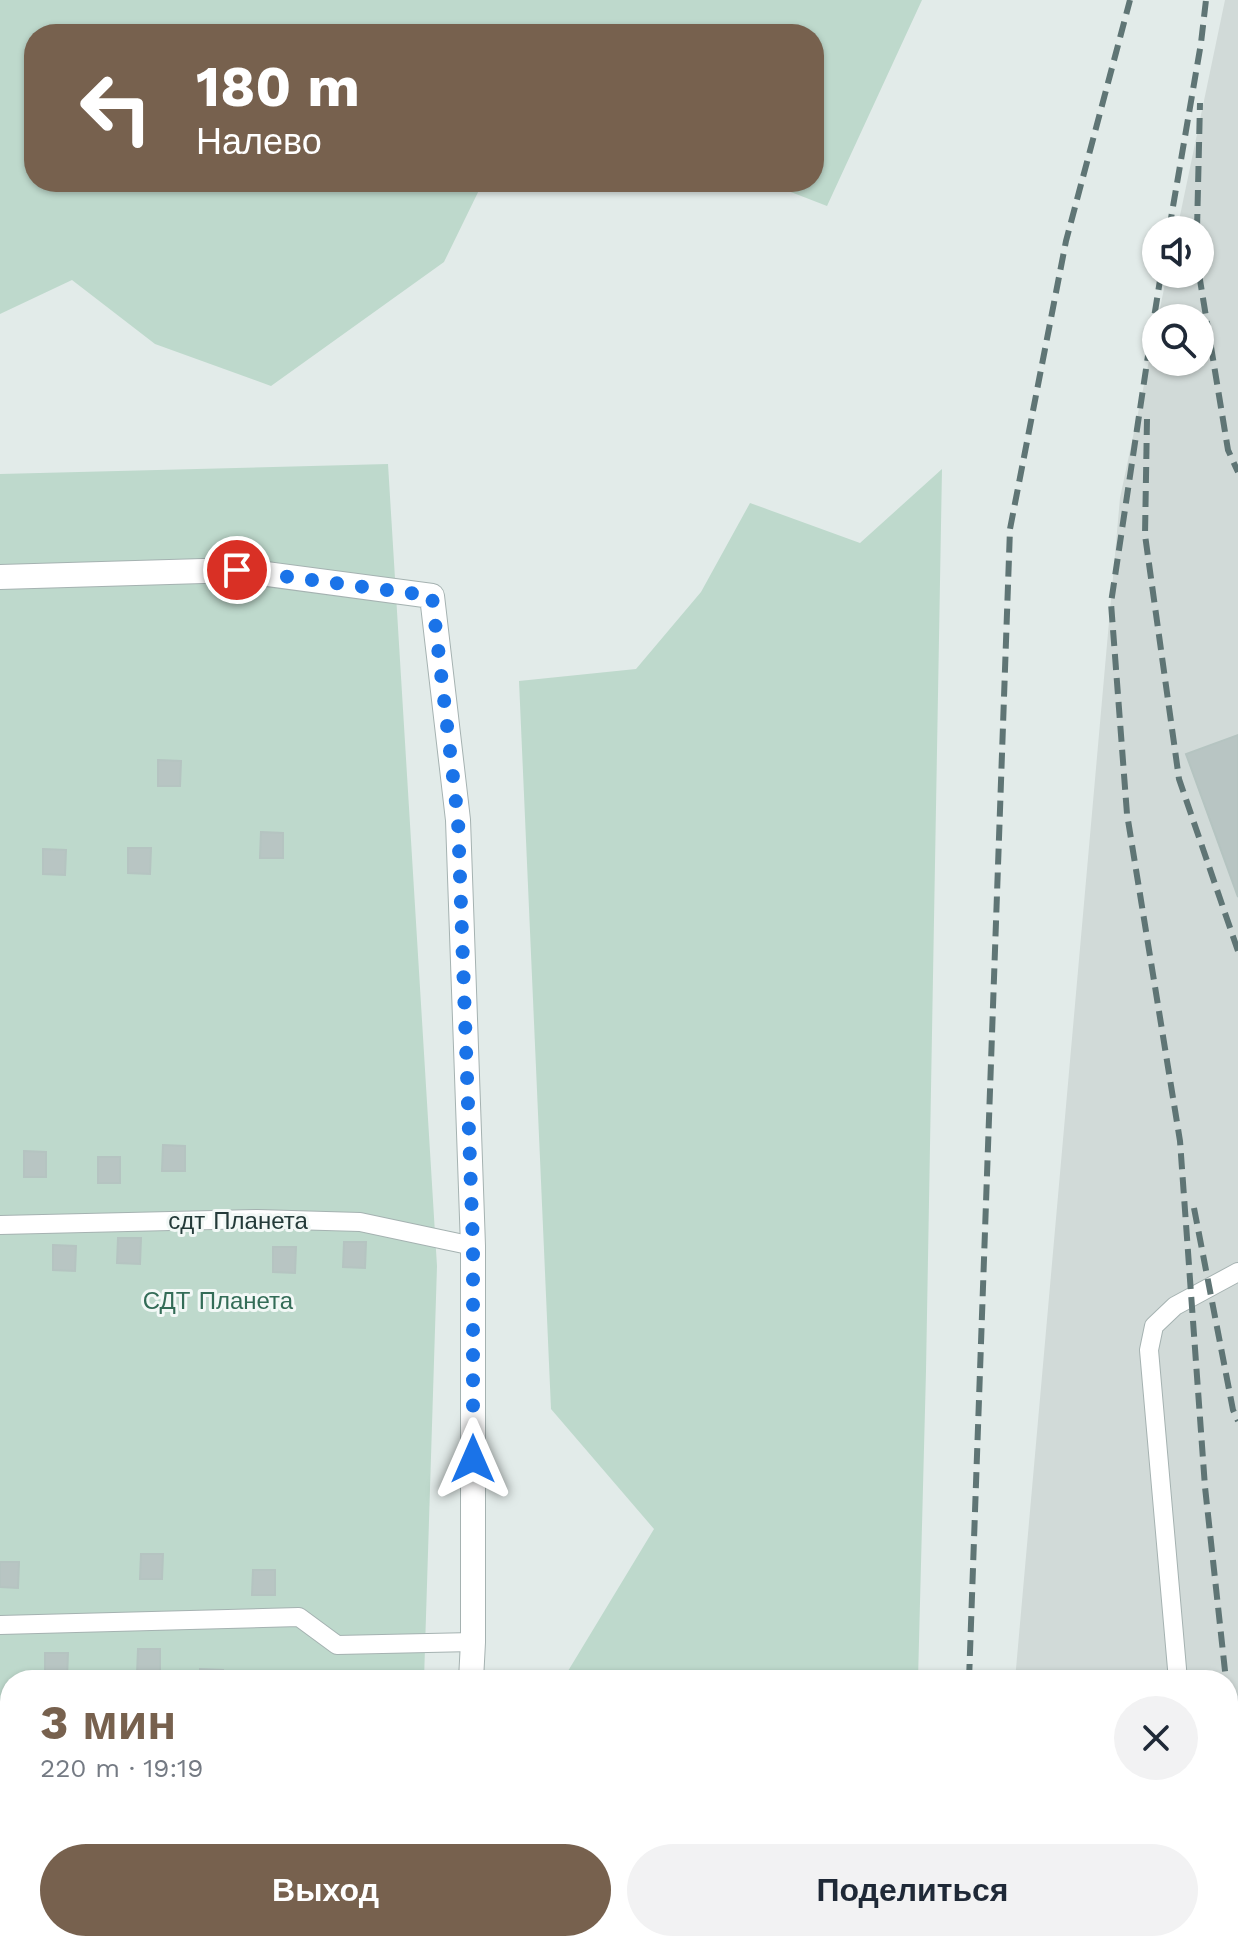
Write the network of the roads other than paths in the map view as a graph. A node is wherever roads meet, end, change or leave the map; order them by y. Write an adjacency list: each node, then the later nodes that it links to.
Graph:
1 (0, 577): 3 (street)
2 (0, 1225): 3 (lane, сдт Планета)
3 (473, 1246): 6 (street)
4 (1238, 1272): 8 (lane)
5 (0, 1625): 6 (lane)
6 (473, 1642): 7 (street)
7 (472, 1670)
8 (1177, 1670)

